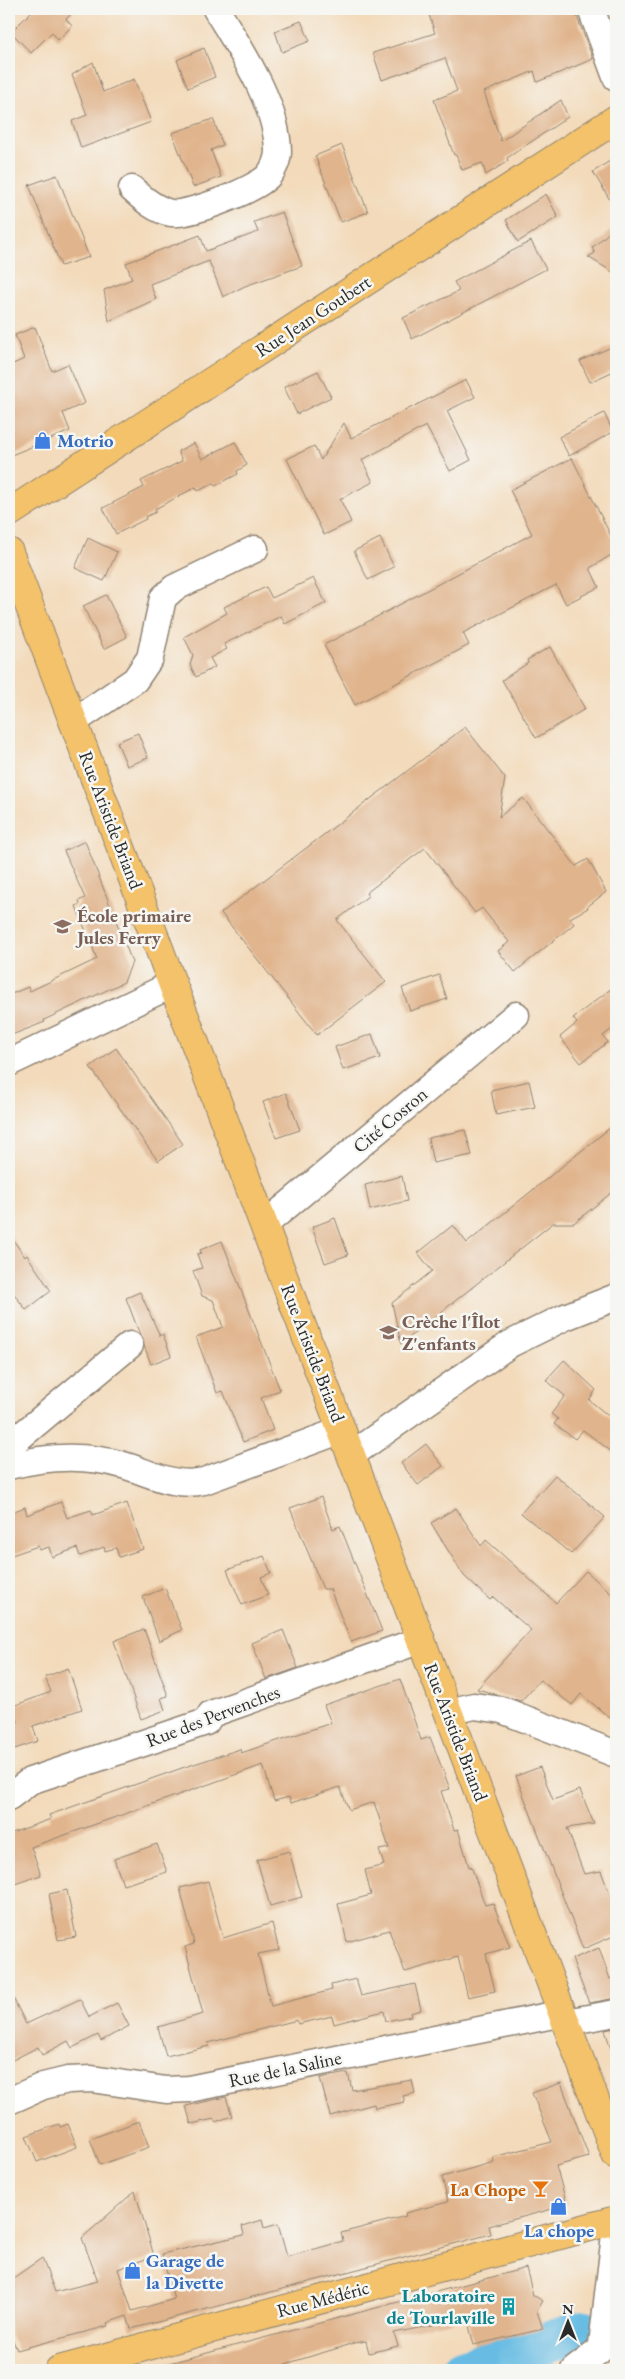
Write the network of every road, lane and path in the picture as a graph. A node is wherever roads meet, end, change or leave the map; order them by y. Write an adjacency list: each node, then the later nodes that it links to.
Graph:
1 (216, 9): 5 (street)
2 (591, 9): 3 (street)
3 (616, 77)
4 (616, 119): 6 (main road, Rue Jean Goubert)
5 (132, 189)
6 (9, 513)
7 (255, 549): 9 (street)
8 (9, 552): 9 (main road, Rue Aristide Briand)
9 (73, 722): 10 (main road, Rue Aristide Briand)
10 (173, 984): 12 (street); 15 (main road, Rue Aristide Briand)
11 (516, 1015): 15 (street, Cité Cosron)
12 (42, 1047): 13 (street); 14 (street)
13 (9, 1063)
14 (9, 1074)
15 (264, 1225): 18 (main road, Rue Aristide Briand)
16 (616, 1297): 20 (street)
17 (130, 1345): 19 (street)
18 (342, 1430): 20 (main road, Rue Aristide Briand); 21 (street)
19 (9, 1446)
20 (351, 1455): 22 (main road, Rue Aristide Briand)
21 (9, 1466)
22 (421, 1640): 23 (main road, Rue Aristide Briand); 25 (street, Rue des Pervenches)
23 (449, 1712): 24 (street); 27 (main road, Rue Aristide Briand)
24 (616, 1754)
25 (9, 1797)
26 (616, 2014): 27 (street, Rue de la Saline)
27 (564, 2017): 28 (street, Rue de la Saline); 29 (main road, Rue Aristide Briand)
28 (9, 2101)
29 (616, 2154)
30 (616, 2220): 33 (main road, Rue Médéric)
31 (616, 2226): 32 (street)
32 (580, 2365): 34 (street)
33 (59, 2370)
34 (557, 2370)

